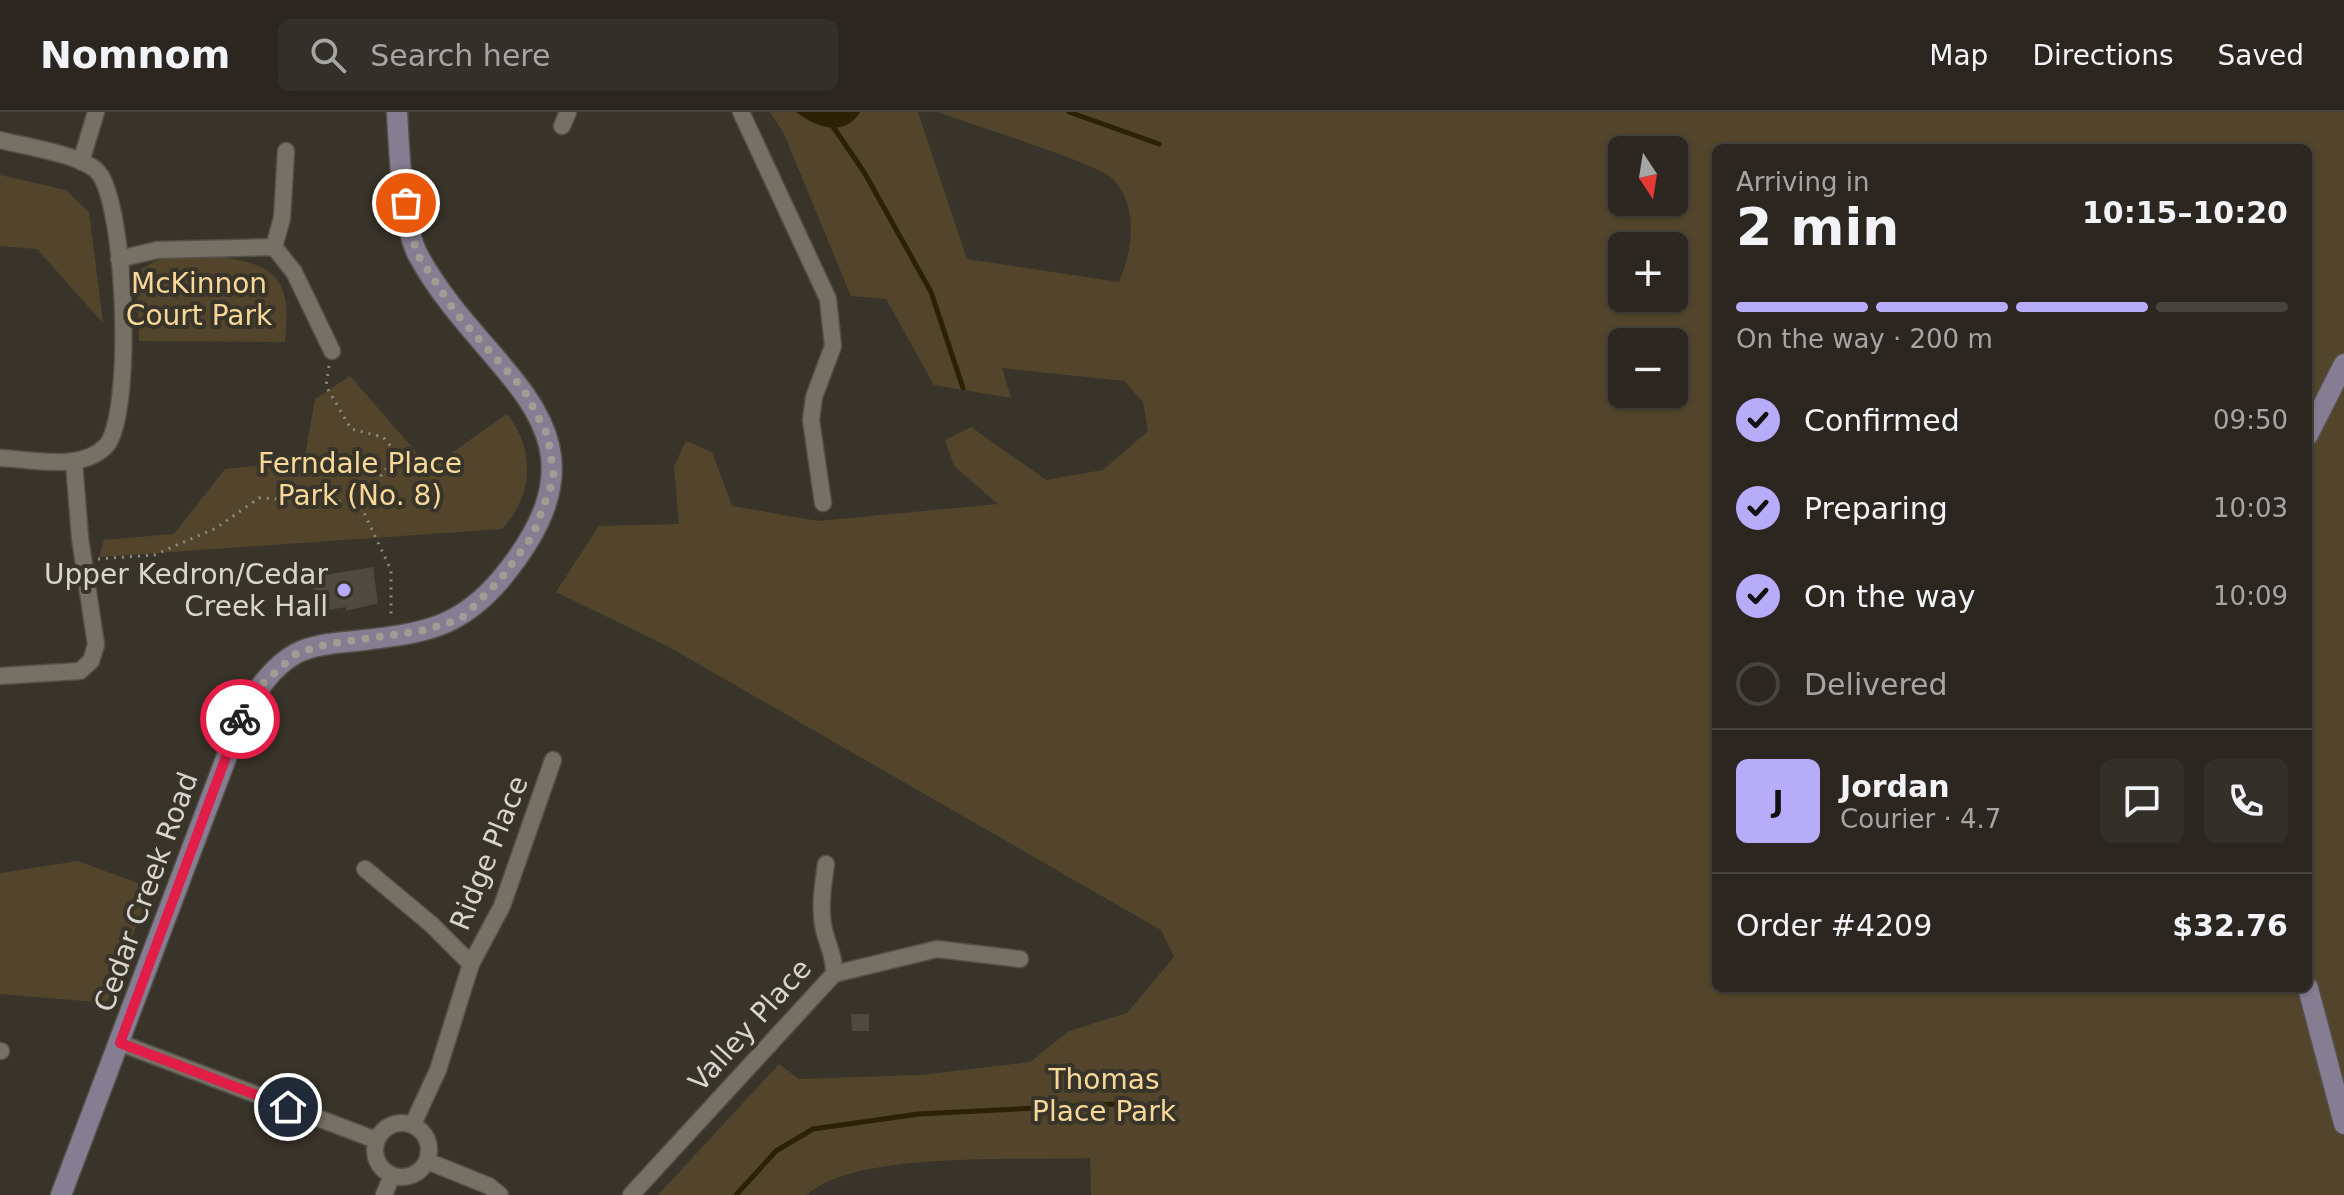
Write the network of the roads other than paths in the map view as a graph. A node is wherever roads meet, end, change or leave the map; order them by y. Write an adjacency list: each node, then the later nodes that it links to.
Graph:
1 (96, 112): 6 (street)
2 (397, 112): 23 (street, Cedar Creek Road)
3 (741, 112): 14 (street)
4 (0, 140): 6 (street)
5 (286, 151): 7 (street)
6 (81, 162): 8 (street)
7 (274, 247): 8 (street); 9 (street)
8 (119, 259): 13 (street)
9 (332, 351)
10 (2344, 364): 11 (street)
11 (2312, 427)
12 (0, 458): 13 (street)
13 (74, 462): 15 (street)
14 (823, 503)
15 (0, 676)
16 (553, 760): 20 (street, Ridge Place)
17 (826, 864): 21 (street, Valley Place)
18 (365, 869): 20 (street)
19 (1020, 959): 21 (street)
20 (471, 964): 24 (street, Ridge Place)
21 (834, 974): 32 (street, Valley Place)
22 (2309, 992): 25 (street)
23 (120, 1043): 26 (street); 29 (street, Cedar Creek Road)
24 (413, 1124): 26 (street); 27 (street)
25 (2344, 1124)
26 (376, 1140): 28 (street)
27 (427, 1161): 28 (street); 31 (street)
28 (392, 1175): 30 (street)
29 (61, 1195)
30 (384, 1195)
31 (500, 1195)
32 (631, 1195)

